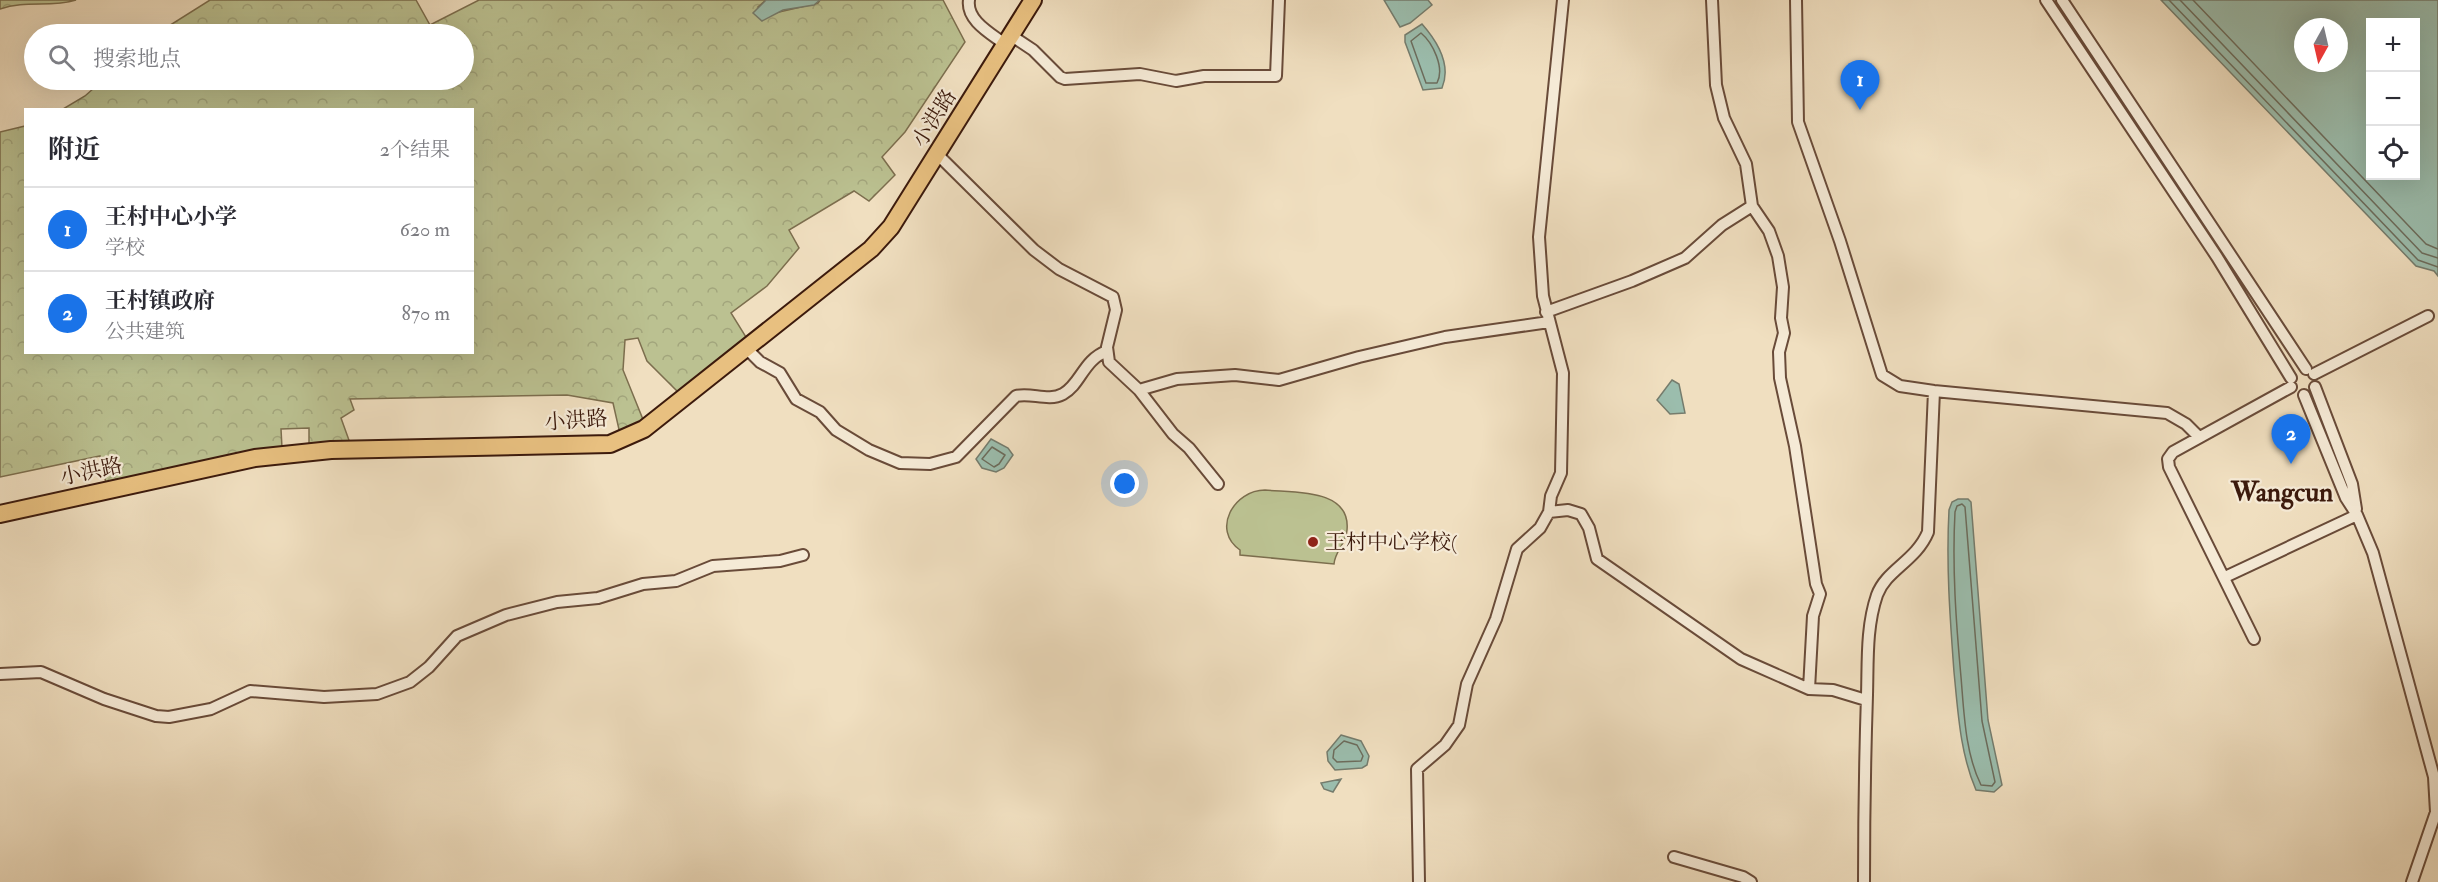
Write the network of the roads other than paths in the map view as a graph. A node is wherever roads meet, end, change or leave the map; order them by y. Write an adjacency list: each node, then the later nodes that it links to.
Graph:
1 (969, 0): 9 (street)
2 (1033, 0): 9 (main road, 小洪路)
3 (1279, 0): 9 (street)
4 (1563, 0): 13 (street)
5 (1712, 0): 11 (street)
6 (1796, 0): 20 (street)
7 (2046, 0): 17 (street)
8 (2062, 0): 16 (street)
9 (1009, 40): 10 (main road, 小洪路)
10 (937, 154): 14 (main road, 小洪路); 15 (street)
11 (1752, 206): 13 (street); 31 (street)
12 (2428, 316): 16 (street)
13 (1548, 317): 19 (street); 24 (street)
14 (746, 347): 15 (street); 25 (main road, 小洪路)
15 (1107, 351): 19 (street)
16 (2310, 372): 17 (street); 18 (street)
17 (2291, 382): 21 (street); 22 (street)
18 (2315, 387): 21 (street); 26 (street)
19 (1139, 390): 23 (street)
20 (1934, 391): 22 (street); 32 (street)
21 (2304, 395): 26 (street)
22 (2199, 437): 28 (street)
23 (1218, 484)
24 (1549, 512): 31 (street); 34 (street)
25 (0, 514)
26 (2357, 515): 28 (street); 37 (street)
27 (803, 555): 30 (street)
28 (2225, 577): 29 (street)
29 (2254, 639)
30 (0, 674)
31 (1809, 689): 32 (street)
32 (1866, 700): 36 (street)
33 (1674, 857): 35 (street)
34 (1419, 882)
35 (1751, 882)
36 (1864, 882)
37 (2412, 882)

